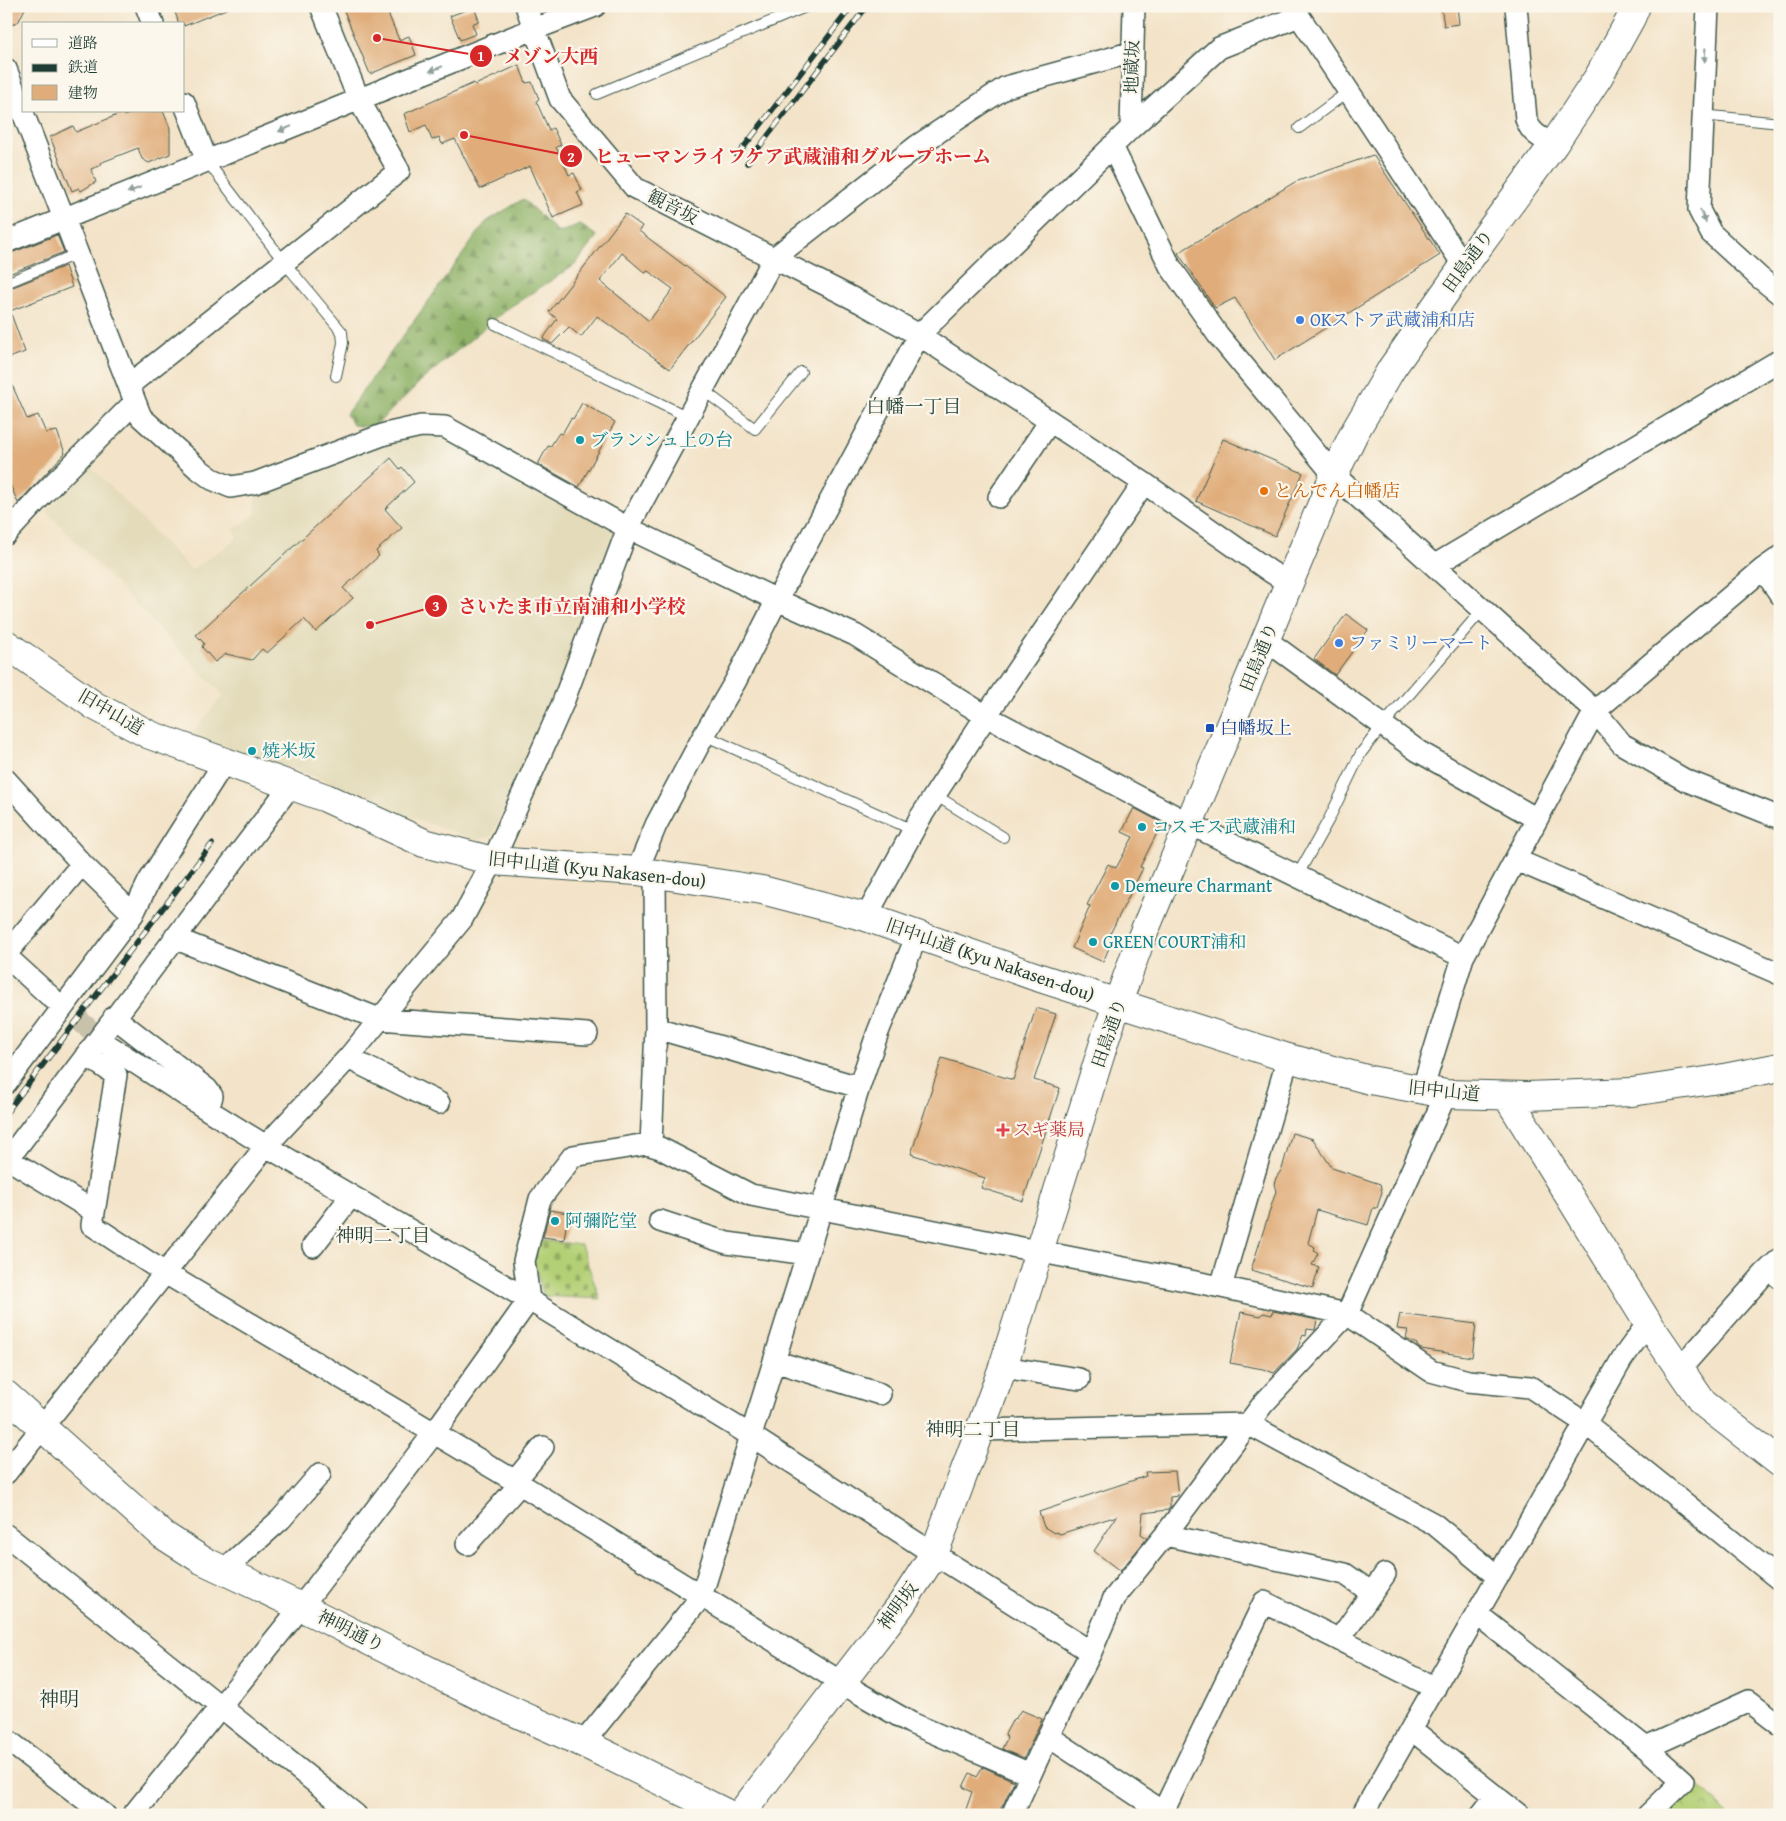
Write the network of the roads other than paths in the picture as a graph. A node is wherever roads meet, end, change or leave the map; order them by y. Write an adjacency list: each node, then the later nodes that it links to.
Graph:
1 (146, 6): 10 (street)
2 (321, 6): 16 (street)
3 (526, 6): 11 (street, 観音坂)
4 (595, 6): 11 (street)
5 (808, 6): 15 (lane)
6 (1134, 6): 12 (street, 地蔵坂)
7 (1516, 6): 24 (street)
8 (1636, 6): 24 (street, 田島通り)
9 (1708, 6): 20 (street, one-way to 20)
10 (152, 22)
11 (534, 29): 16 (street, one-way to 16); 30 (street, 観音坂)
12 (1132, 52): 22 (street, 地蔵坂); 30 (street)
13 (6, 69): 18 (street)
14 (1349, 91): 22 (street); 23 (lane); 32 (street)
15 (597, 94)
16 (359, 100): 26 (street, one-way to 26); 31 (street)
17 (185, 105): 26 (street)
18 (22, 109)
19 (23, 112): 27 (street)
20 (1702, 115): 21 (lane); 34 (street, one-way to 34)
21 (1780, 123)
22 (1131, 128): 25 (street)
23 (1299, 128)
24 (1554, 144): 32 (street, 田島通り)
25 (1112, 146): 36 (street); 44 (street)
26 (207, 161): 27 (street, one-way to 27); 31 (lane)
27 (65, 218): 28 (street); 29 (street)
28 (6, 242)
29 (78, 254): 33 (lane); 41 (street)
30 (774, 258): 36 (street, 観音坂); 40 (street)
31 (284, 262): 39 (lane); 41 (street)
32 (1464, 266): 44 (street, 田島通り)
33 (6, 283)
34 (1780, 294)
35 (495, 324): 42 (lane)
36 (919, 335): 43 (street, 観音坂); 53 (street)
37 (1780, 360): 50 (street)
38 (801, 372): 40 (lane)
39 (336, 376)
40 (703, 390): 42 (street)
41 (132, 393): 47 (street); 48 (street)
42 (688, 417): 48 (street)
43 (1050, 421): 45 (street, 観音坂); 46 (street)
44 (1334, 475): 50 (street); 51 (street, 田島通り)
45 (1144, 483): 51 (street, 観音坂); 58 (street)
46 (999, 497)
47 (8, 526)
48 (628, 528): 53 (street); 71 (street)
49 (1771, 563): 52 (street); 57 (street)
50 (1435, 565): 54 (street)
51 (1290, 583): 55 (street, 田島通り)
52 (1780, 594)
53 (776, 600): 58 (street); 60 (street)
54 (1483, 609): 57 (street); 59 (lane)
55 (1266, 640): 59 (street); 67 (street, 田島通り)
56 (6, 644): 61 (street, 旧中山道)
57 (1595, 711): 65 (street); 66 (street)
58 (986, 716): 64 (street); 67 (street)
59 (1383, 725): 66 (street); 74 (lane)
60 (704, 735): 68 (lane); 73 (street)
61 (225, 761): 63 (street, 旧中山道 (Kyu Nakasen-dou)); 75 (street)
62 (6, 780): 72 (street)
63 (291, 785): 71 (street, 旧中山道 (Kyu Nakasen-dou)); 78 (street)
64 (935, 795): 68 (street); 69 (lane)
65 (1780, 818)
66 (1537, 819): 70 (street)
67 (1190, 824): 74 (street); 83 (street, 田島通り)
68 (913, 830): 76 (street)
69 (1003, 837)
70 (1516, 860): 80 (street); 81 (street)
71 (493, 861): 73 (street, 旧中山道 (Kyu Nakasen-dou)); 85 (street)
72 (82, 864): 75 (street); 79 (street)
73 (646, 872): 76 (street, 旧中山道 (Kyu Nakasen-dou)); 86 (street)
74 (1297, 876): 80 (street)
75 (132, 914): 93 (street)
76 (866, 917): 77 (street, 旧中山道 (Kyu Nakasen-dou))
77 (917, 935): 83 (street, 旧中山道 (Kyu Nakasen-dou)); 94 (street)
78 (174, 938): 84 (street); 85 (street)
79 (6, 955): 82 (street)
80 (1463, 957): 95 (street)
81 (1780, 974)
82 (52, 998)
83 (1119, 1004): 91 (street, 旧中山道); 106 (street, 田島通り)
84 (114, 1017): 89 (street); 98 (street)
85 (380, 1019): 87 (street); 90 (street)
86 (656, 1028): 94 (street); 99 (street)
87 (587, 1034)
88 (111, 1047): 98 (street)
89 (86, 1055): 103 (street); 103 (street)
90 (348, 1058): 97 (street); 100 (street)
91 (1288, 1058): 95 (street, 旧中山道); 110 (street)
92 (1780, 1067): 96 (street, 旧中山道)
93 (6, 1083)
94 (859, 1087): 102 (street)
95 (1434, 1093): 96 (street, 旧中山道); 112 (street)
96 (1507, 1096): 113 (street)
97 (439, 1103)
98 (208, 1110): 100 (street)
99 (651, 1145): 102 (street); 111 (street)
100 (266, 1146): 101 (street); 108 (street)
101 (351, 1196): 105 (street); 111 (street)
102 (820, 1210): 106 (street); 107 (street)
103 (94, 1211): 108 (street)
104 (660, 1221): 107 (street)
105 (313, 1246)
106 (1038, 1251): 110 (street); 115 (street, 田島通り)
107 (807, 1254): 114 (street)
108 (165, 1272): 122 (street); 124 (street)
109 (1775, 1272): 116 (street)
110 (1221, 1287): 112 (street)
111 (529, 1300): 124 (street); 125 (street)
112 (1347, 1314): 120 (street); 121 (street)
113 (1648, 1323): 116 (street); 120 (street)
114 (774, 1361): 118 (street); 125 (street)
115 (1003, 1367): 117 (street); 123 (street, 神明坂)
116 (1680, 1369): 127 (street)
117 (1079, 1379)
118 (880, 1394)
119 (6, 1395): 122 (street, 神明通り)
120 (1585, 1423): 137 (street); 138 (street)
121 (1248, 1424): 123 (street); 132 (street); 137 (street)
122 (44, 1427): 128 (street); 135 (street, 神明通り)
123 (979, 1430): 134 (street, 神明坂)
124 (434, 1433): 130 (street); 141 (street)
125 (750, 1435): 134 (street); 140 (street)
126 (543, 1448): 130 (street)
127 (1780, 1463)
128 (6, 1473)
129 (320, 1474): 135 (street)
130 (518, 1483): 133 (street); 140 (street)
131 (6, 1535): 147 (street)
132 (1165, 1535): 139 (street); 144 (street)
133 (467, 1544)
134 (934, 1554): 144 (street); 145 (street, 神明坂)
135 (224, 1570): 141 (street, 神明通り)
136 (1386, 1574): 139 (street)
137 (1498, 1577): 142 (street)
138 (1780, 1580)
139 (1372, 1593): 143 (street)
140 (701, 1597): 145 (street); 152 (street)
141 (300, 1606): 147 (street); 152 (street, 神明通り)
142 (1477, 1614): 146 (street); 153 (street)
143 (1339, 1640): 146 (street); 156 (street)
144 (1091, 1652): 150 (street)
145 (840, 1682): 154 (street); 161 (street, 神明坂)
146 (1435, 1688): 149 (street)
147 (220, 1706): 158 (street); 159 (street)
148 (1780, 1725): 153 (street)
149 (1411, 1729): 155 (street); 163 (street)
150 (1048, 1736): 154 (street); 156 (street)
151 (6, 1739): 157 (street)
152 (583, 1743): 160 (street, 神明通り)
153 (1646, 1748): 166 (street)
154 (1030, 1774): 162 (street)
155 (1496, 1796): 164 (street); 165 (street)
156 (1165, 1814)
157 (105, 1815)
158 (133, 1815)
159 (356, 1815)
160 (730, 1815)
161 (740, 1815)
162 (1012, 1815)
163 (1362, 1815)
164 (1481, 1815)
165 (1519, 1815)
166 (1648, 1815)

